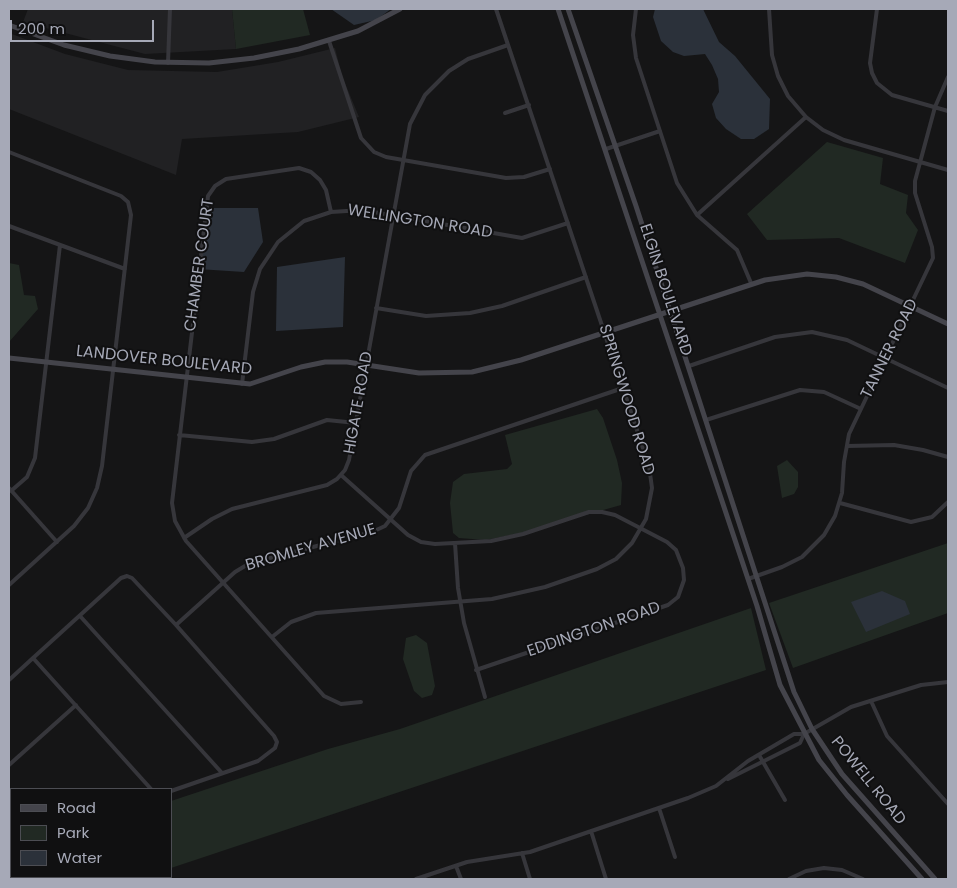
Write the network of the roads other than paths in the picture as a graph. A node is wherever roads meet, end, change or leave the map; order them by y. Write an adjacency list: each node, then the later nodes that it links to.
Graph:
1 (170, 9): 12 (street)
2 (400, 9): 10 (main road)
3 (496, 9): 11 (street, SPRINGWOOD ROAD)
4 (558, 9): 21 (main road, ELGIN BOULEVARD)
5 (568, 9): 20 (main road, ELGIN BOULEVARD)
6 (636, 9): 19 (street)
7 (769, 9): 18 (street)
8 (877, 9): 15 (street)
9 (9, 25): 12 (main road)
10 (329, 40): 12 (main road); 23 (street)
11 (508, 45): 14 (street, SPRINGWOOD ROAD); 23 (street)
12 (168, 63)
13 (948, 77): 15 (street, TANNER ROAD)
14 (529, 105): 17 (street); 25 (street, SPRINGWOOD ROAD)
15 (935, 107): 16 (street); 24 (street, TANNER ROAD)
16 (948, 111)
17 (505, 113)
18 (806, 117): 24 (street); 28 (street)
19 (660, 131): 20 (street); 28 (street)
20 (616, 145): 21 (street); 38 (main road, ELGIN BOULEVARD)
21 (606, 149): 39 (main road, ELGIN BOULEVARD)
22 (9, 152): 33 (street)
23 (402, 160): 25 (street); 29 (street)
24 (920, 162): 26 (street); 36 (street, TANNER ROAD)
25 (550, 169): 30 (street, SPRINGWOOD ROAD)
26 (948, 170)
27 (331, 212): 29 (street, WELLINGTON ROAD); 48 (street, CHAMBER COURT); 49 (street, WELLINGTON ROAD)
28 (697, 215): 35 (street)
29 (392, 216): 30 (street, WELLINGTON ROAD); 37 (street, HIGATE ROAD)
30 (568, 223): 34 (street, SPRINGWOOD ROAD)
31 (9, 226): 32 (street)
32 (60, 245): 33 (street); 44 (street)
33 (125, 269): 47 (street)
34 (586, 277): 37 (street); 41 (street, SPRINGWOOD ROAD)
35 (751, 284): 36 (main road, LANDOVER BOULEVARD); 38 (main road, LANDOVER BOULEVARD)
36 (911, 306): 40 (main road, LANDOVER BOULEVARD); 43 (street, TANNER ROAD)
37 (376, 308): 45 (street, HIGATE ROAD)
38 (670, 311): 39 (main road, LANDOVER BOULEVARD); 46 (main road, ELGIN BOULEVARD)
39 (660, 314): 41 (main road, LANDOVER BOULEVARD); 68 (main road, ELGIN BOULEVARD)
40 (948, 324)
41 (605, 332): 45 (main road, LANDOVER BOULEVARD); 50 (street, SPRINGWOOD ROAD)
42 (9, 358): 44 (main road, LANDOVER BOULEVARD)
43 (886, 358): 46 (street); 51 (street); 52 (street, TANNER ROAD)
44 (47, 362): 47 (main road, LANDOVER BOULEVARD); 59 (street)
45 (366, 365): 49 (main road, LANDOVER BOULEVARD); 54 (street, HIGATE ROAD)
46 (689, 366): 53 (main road, ELGIN BOULEVARD)
47 (113, 370): 48 (main road, LANDOVER BOULEVARD); 65 (street)
48 (186, 378): 49 (main road, LANDOVER BOULEVARD); 55 (street, CHAMBER COURT)
49 (242, 384)
50 (623, 388): 62 (street, BROMLEY AVENUE); 63 (street, SPRINGWOOD ROAD)
51 (948, 388)
52 (861, 409): 53 (street); 56 (street, TANNER ROAD)
53 (706, 420): 67 (main road, ELGIN BOULEVARD)
54 (356, 422): 55 (street); 58 (street, HIGATE ROAD)
55 (179, 435): 64 (street, CHAMBER COURT)
56 (846, 446): 57 (street); 61 (street, TANNER ROAD)
57 (948, 457)
58 (341, 475): 62 (street, EDDINGTON ROAD); 64 (street, HIGATE ROAD)
59 (10, 489): 65 (street)
60 (948, 502): 61 (street)
61 (840, 503): 67 (street, TANNER ROAD)
62 (391, 520): 66 (street, EDDINGTON ROAD); 69 (street, BROMLEY AVENUE)
63 (642, 528): 66 (street, EDDINGTON ROAD); 71 (street, SPRINGWOOD ROAD); 76 (street, EDDINGTON ROAD)
64 (184, 538): 69 (street, CHAMBER COURT)
65 (57, 542): 70 (street)
66 (455, 544): 71 (street)
67 (757, 576): 68 (street, TANNER ROAD); 83 (main road, POWELL ROAD)
68 (748, 579): 84 (main road, POWELL ROAD)
69 (223, 583): 73 (street, BROMLEY AVENUE); 74 (street, CHAMBER COURT)
70 (9, 585)
71 (460, 601): 74 (street, SPRINGWOOD ROAD); 76 (street)
72 (80, 616): 73 (street); 75 (street); 88 (street)
73 (176, 625): 88 (street)
74 (272, 637): 81 (street, CHAMBER COURT)
75 (33, 658): 77 (street); 82 (street)
76 (476, 670): 79 (street)
77 (9, 680)
78 (948, 682): 80 (street)
79 (485, 697)
80 (872, 701): 83 (street); 93 (street)
81 (361, 702)
82 (76, 705): 87 (street); 90 (street)
83 (812, 729): 84 (street); 95 (main road, POWELL ROAD)
84 (804, 734): 85 (street); 86 (street); 96 (main road, POWELL ROAD)
85 (759, 755): 86 (street); 89 (street)
86 (763, 763): 89 (street); 92 (street)
87 (9, 765)
88 (222, 773): 91 (street)
89 (726, 780): 94 (street)
90 (150, 788)
91 (172, 791)
92 (785, 800)
93 (948, 804)
94 (659, 808): 97 (street); 99 (street)
95 (878, 815): 96 (street); 108 (main road, POWELL ROAD)
96 (870, 822): 107 (main road, POWELL ROAD)
97 (591, 831): 98 (street); 104 (street)
98 (522, 853): 100 (street); 103 (street)
99 (675, 857)
100 (456, 866): 101 (street); 102 (street)
101 (416, 879)
102 (461, 879)
103 (530, 879)
104 (606, 879)
105 (789, 879): 106 (street)
106 (863, 879)
107 (922, 879)
108 (935, 879)

